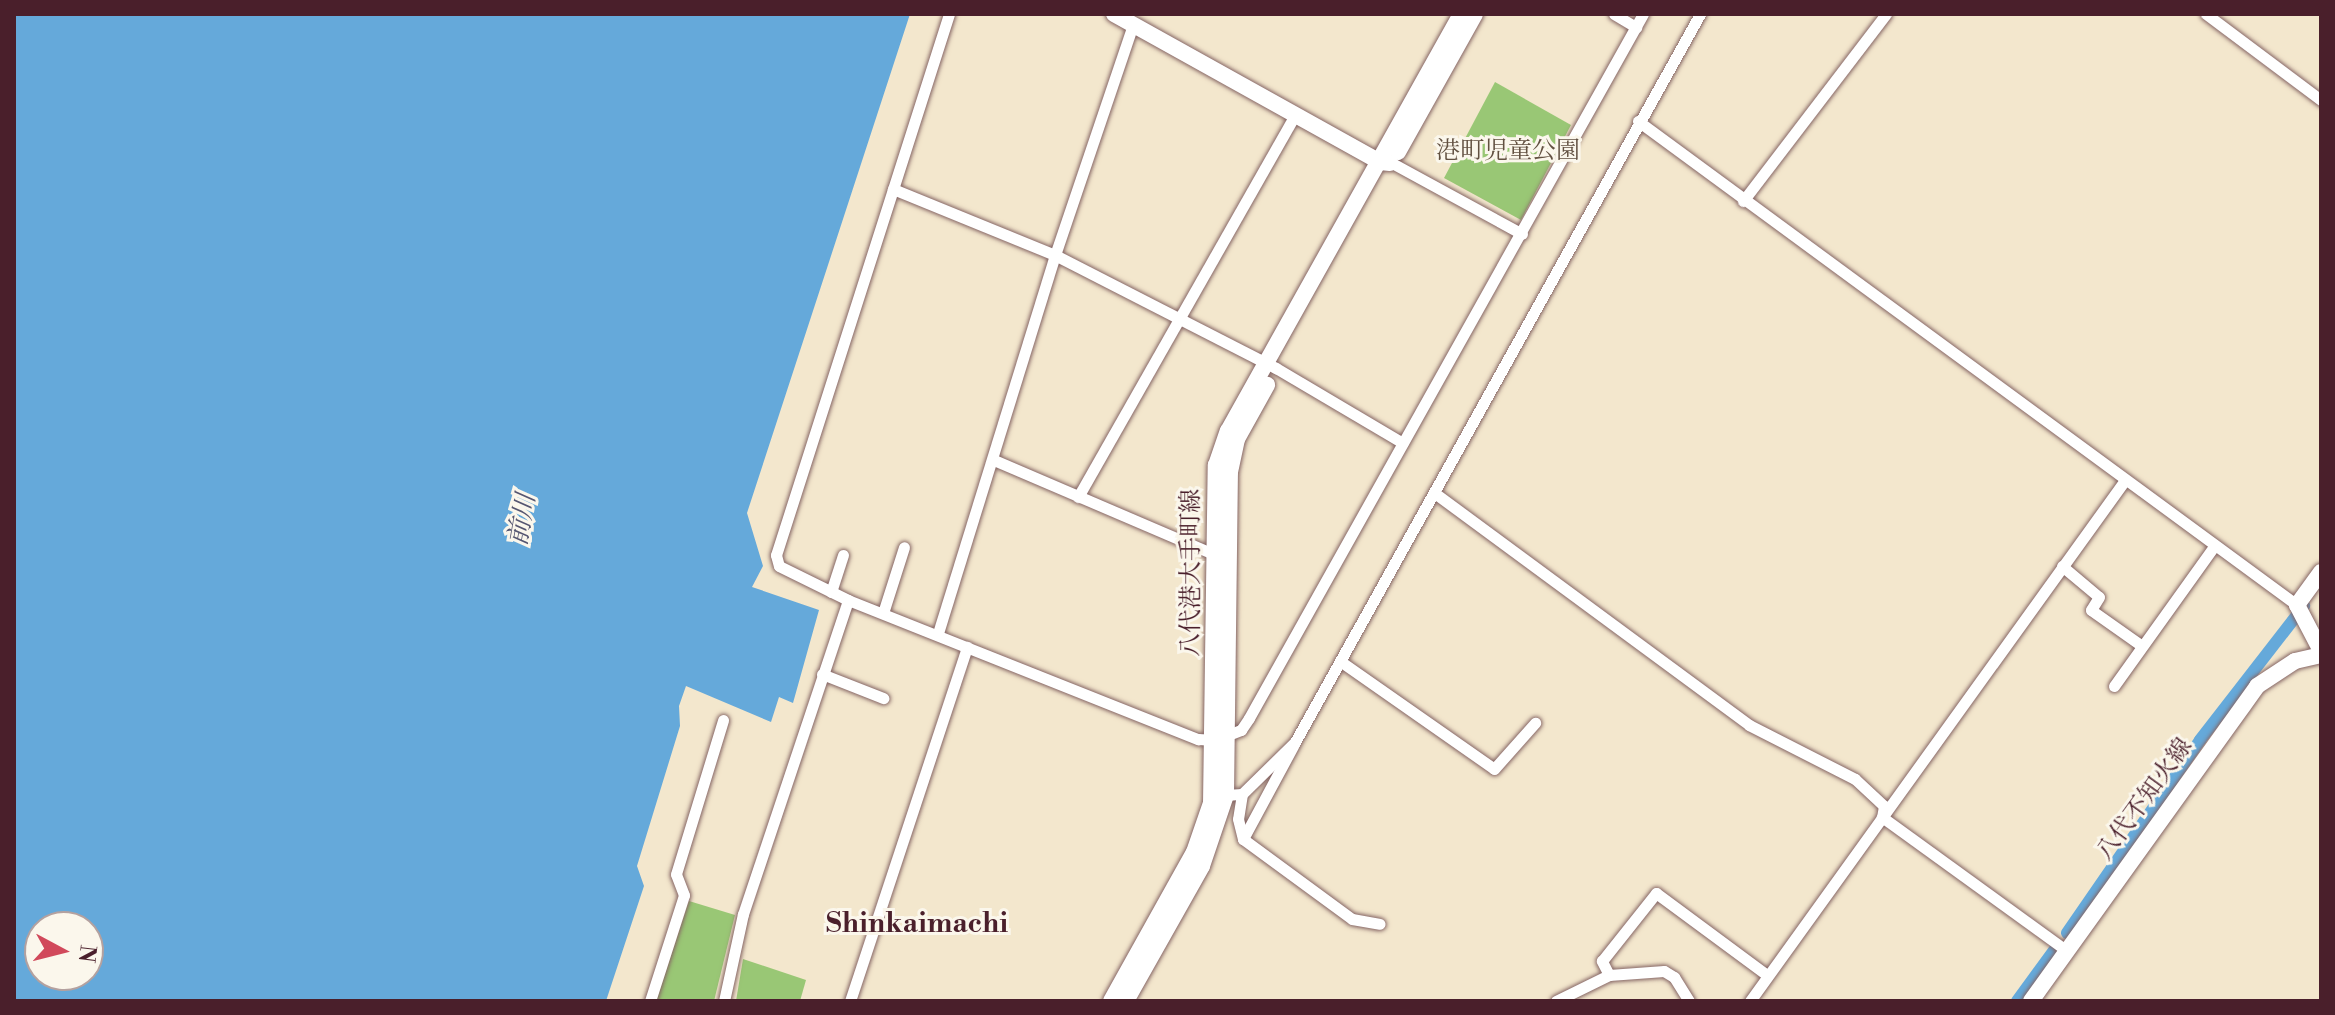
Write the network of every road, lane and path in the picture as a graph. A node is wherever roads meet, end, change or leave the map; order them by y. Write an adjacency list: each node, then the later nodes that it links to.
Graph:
1 (949, 14): 16 (street)
2 (1114, 14): 10 (main road)
3 (1461, 14): 15 (main road)
4 (1475, 14): 15 (main road)
5 (1614, 14): 11 (street)
6 (1643, 14): 11 (street)
7 (1700, 14): 14 (street)
8 (1886, 14): 17 (street)
9 (2206, 14): 12 (street)
10 (1132, 27): 13 (main road); 19 (street)
11 (1636, 27): 18 (street)
12 (2321, 100)
13 (1295, 115): 15 (main road); 20 (street)
14 (1638, 121): 17 (street); 25 (street)
15 (1386, 163): 18 (street); 21 (main road, 八代港大手町線)
16 (893, 189): 19 (street); 33 (street)
17 (1743, 201): 24 (street)
18 (1522, 234): 22 (street)
19 (1055, 255): 20 (street); 23 (street)
20 (1180, 322): 21 (street); 26 (street)
21 (1270, 367): 22 (street); 30 (main road, 八代港大手町線)
22 (1403, 443): 47 (street)
23 (994, 460): 26 (street); 37 (street)
24 (2125, 480): 27 (street); 31 (street)
25 (1436, 494): 41 (street); 50 (street)
26 (1078, 497): 30 (street)
27 (2215, 545): 35 (street); 38 (street)
28 (904, 547): 36 (street)
29 (843, 555): 33 (street)
30 (1221, 558): 47 (main road, 八代港大手町線)
31 (2062, 566): 38 (street); 50 (street)
32 (2321, 572): 35 (main road)
33 (831, 592): 34 (street)
34 (848, 600): 36 (street); 42 (street)
35 (2298, 606): 40 (main road)
36 (883, 613): 37 (street)
37 (938, 633): 39 (street)
38 (2142, 646): 43 (street)
39 (967, 647): 47 (street); 58 (street)
40 (2318, 647): 53 (main road, 八代不知火線)
41 (1340, 661): 46 (street); 48 (street)
42 (822, 674): 44 (street); 57 (street)
43 (2114, 686)
44 (883, 698)
45 (723, 720): 56 (street)
46 (1535, 723)
47 (1222, 738): 49 (main road, 八代港大手町線); 59 (main road, 八代港大手町線)
48 (1295, 742): 49 (street); 51 (street)
49 (1234, 794): 51 (street); 60 (main road, 八代港大手町線)
50 (1882, 817): 53 (street); 55 (street)
51 (1243, 839): 52 (street)
52 (1380, 924)
53 (2066, 950): 64 (main road, 八代不知火線)
54 (1609, 975): 55 (street); 61 (street); 62 (street)
55 (1768, 976): 63 (street)
56 (650, 1001)
57 (724, 1001)
58 (850, 1001)
59 (1111, 1001)
60 (1126, 1001)
61 (1556, 1001)
62 (1689, 1001)
63 (1750, 1001)
64 (2031, 1001)

